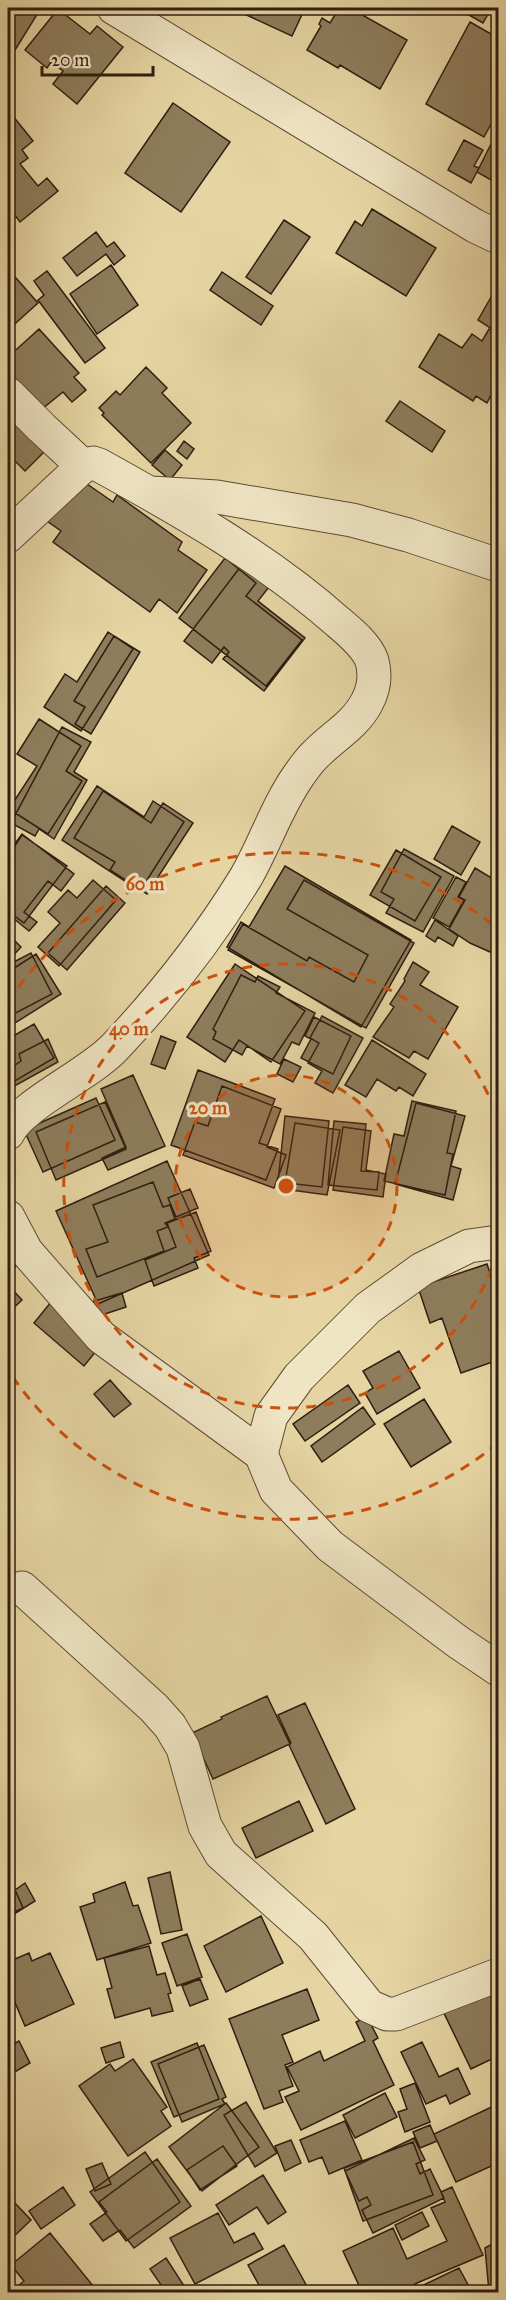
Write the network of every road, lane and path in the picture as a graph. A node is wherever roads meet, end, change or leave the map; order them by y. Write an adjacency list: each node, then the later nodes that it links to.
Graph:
1 (114, 8): 2 (street)
2 (498, 237)
3 (8, 394): 4 (street)
4 (83, 466): 5 (street); 6 (street)
5 (150, 493): 7 (street); 8 (street)
6 (8, 536)
7 (498, 565)
8 (8, 1133)
9 (8, 1217): 11 (street)
10 (498, 1242): 11 (street)
11 (261, 1454): 13 (street)
12 (22, 1588): 14 (street)
13 (498, 1669)
14 (498, 1975)

